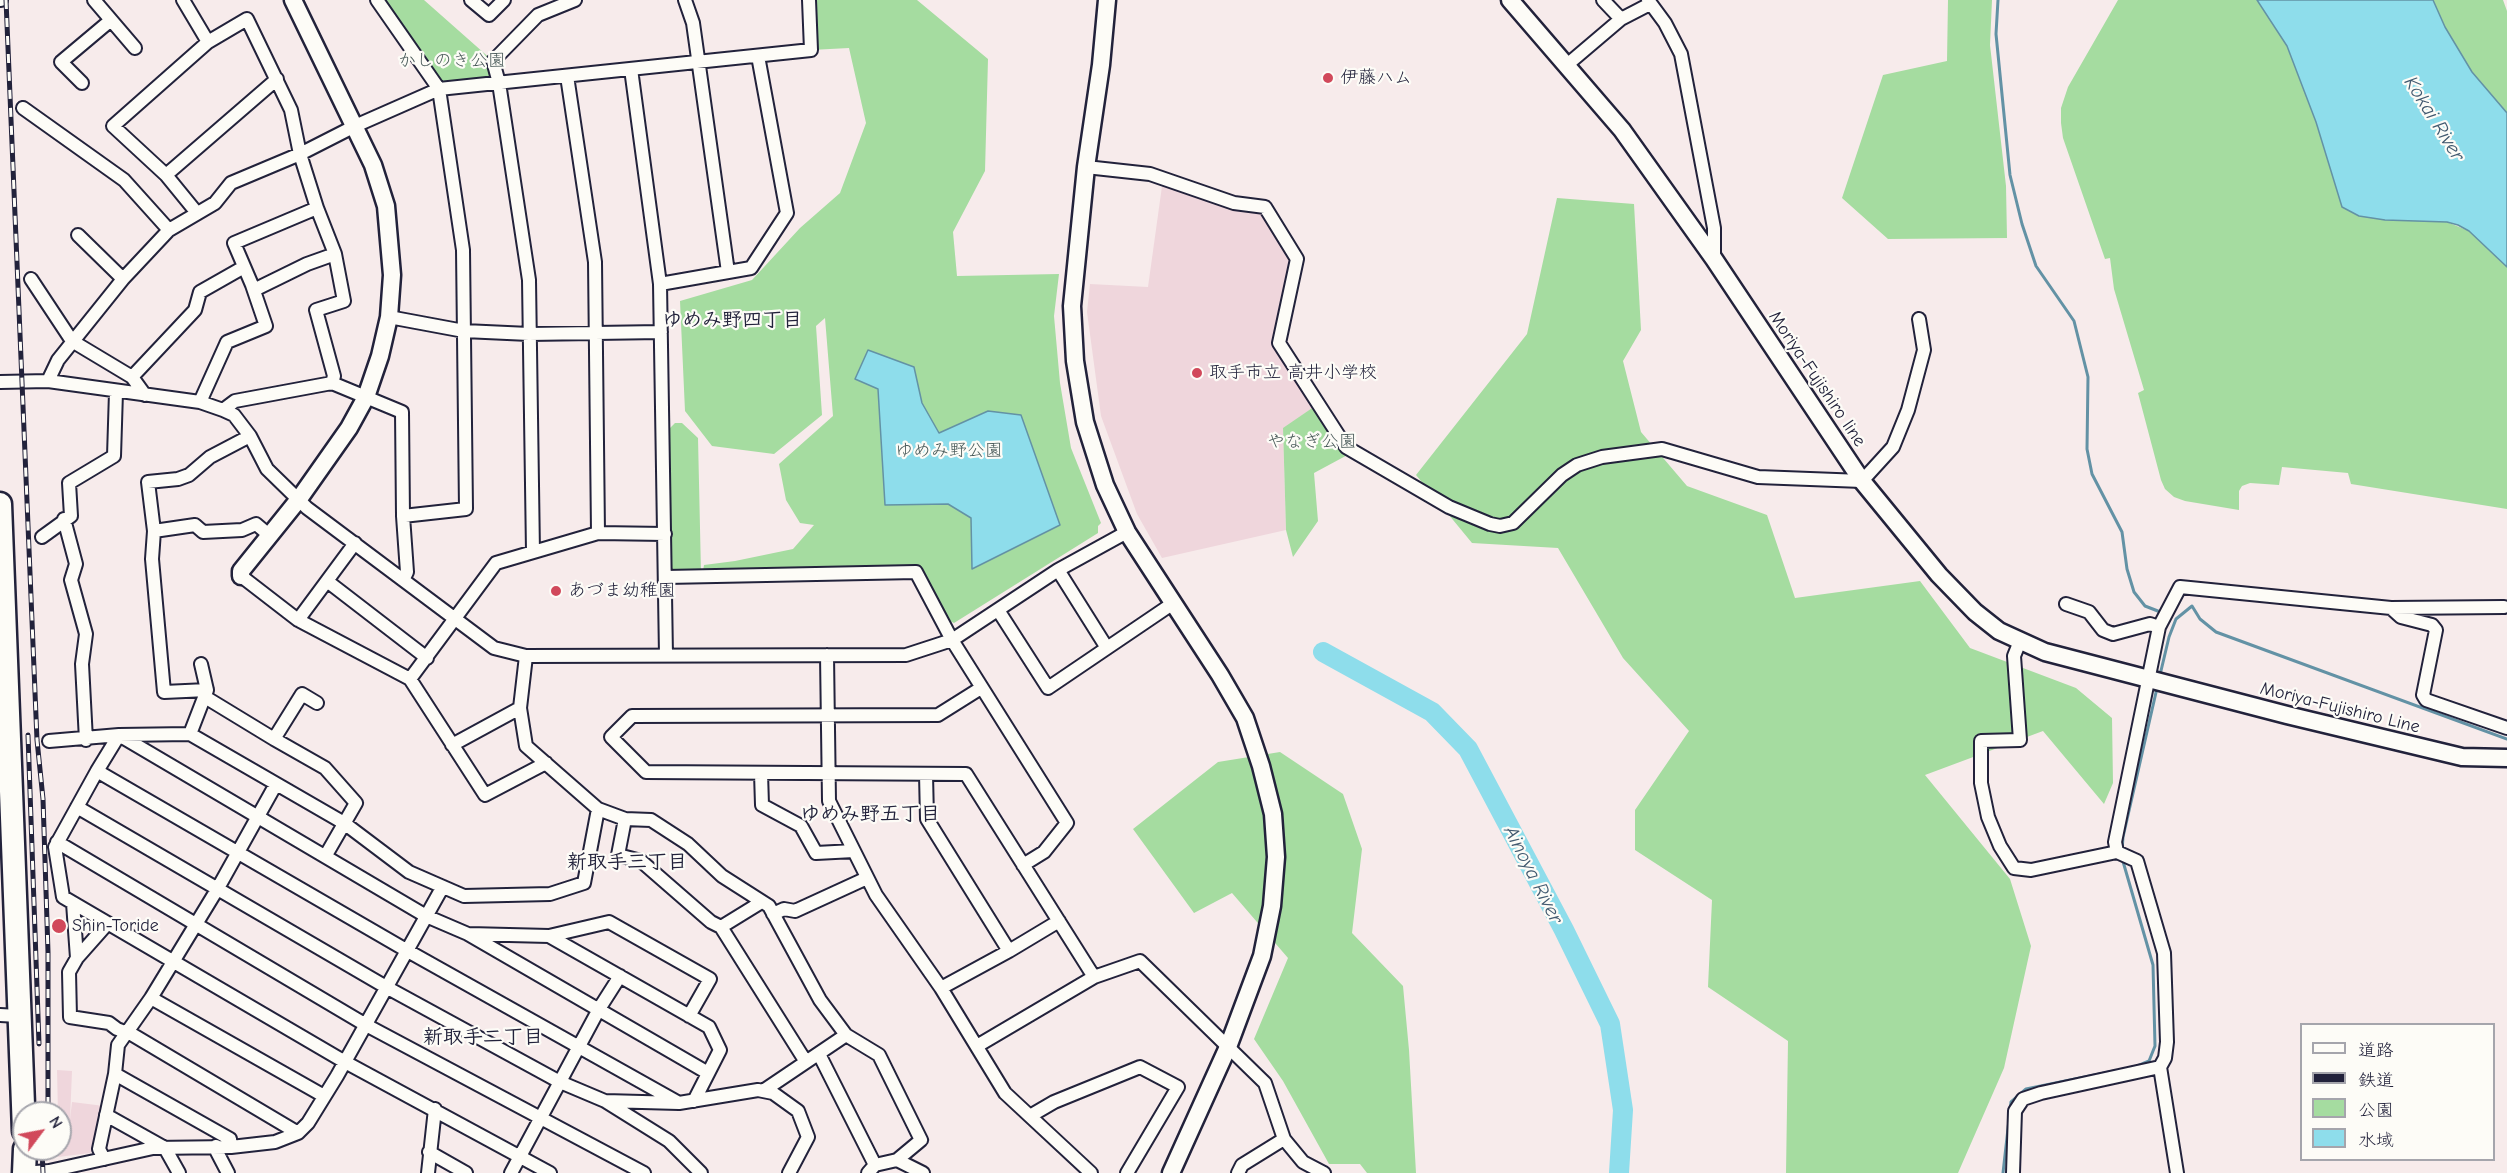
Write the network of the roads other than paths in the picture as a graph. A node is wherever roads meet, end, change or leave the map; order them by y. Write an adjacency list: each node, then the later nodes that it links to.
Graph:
1 (94, 0): 15 (street)
2 (183, 0): 16 (street)
3 (293, 0): 28 (street)
4 (377, 0): 26 (street)
5 (471, 0): 6 (street)
6 (504, 0)
7 (575, 0): 25 (street)
8 (685, 0): 19 (street)
9 (809, 0): 18 (street)
10 (1107, 0): 30 (street)
11 (1510, 0): 20 (street, Moriya-Fujishiro line)
12 (1603, 0): 14 (street)
13 (1649, 2): 14 (street); 37 (street)
14 (1621, 19): 20 (street)
15 (111, 20): 17 (street); 24 (street)
16 (208, 42): 23 (street); 31 (street)
17 (135, 48)
18 (758, 56): 19 (street); 39 (street)
19 (698, 62): 21 (street); 39 (street)
20 (1568, 64): 37 (street, Moriya-Fujishiro line)
21 (631, 69): 22 (street); 42 (street)
22 (567, 76): 25 (street); 48 (street)
23 (277, 79): 29 (street); 31 (street)
24 (82, 83)
25 (499, 83): 26 (street); 49 (street)
26 (439, 89): 28 (street); 46 (street)
27 (23, 108): 34 (street)
28 (355, 126): 29 (street); 44 (street)
29 (300, 154): 32 (street); 33 (street)
30 (1086, 167): 61 (street); 67 (street)
31 (166, 175): 33 (street)
32 (317, 208): 36 (street); 38 (street)
33 (198, 213): 34 (street)
34 (169, 230): 41 (street)
35 (78, 235): 41 (street)
36 (334, 254): 43 (street); 54 (street)
37 (1714, 259): 61 (street, Moriya-Fujishiro line)
38 (244, 267): 43 (street); 51 (street)
39 (728, 272): 42 (street)
40 (32, 279): 50 (street)
41 (123, 279): 50 (street)
42 (660, 284): 47 (street)
43 (254, 290): 58 (street)
44 (389, 318): 46 (street); 57 (street)
45 (1919, 319): 61 (street)
46 (464, 331): 49 (street); 64 (street)
47 (661, 332): 48 (street); 69 (street)
48 (596, 333): 49 (street); 68 (street)
49 (530, 334): 74 (street)
50 (72, 341): 51 (street); 52 (street)
51 (132, 377): 56 (street)
52 (48, 381): 53 (street); 55 (street)
53 (0, 382)
54 (332, 383): 57 (street); 59 (street)
55 (116, 392): 56 (street); 65 (street)
56 (144, 395): 58 (street)
57 (366, 397): 62 (street); 64 (street)
58 (200, 402): 59 (street)
59 (223, 410): 60 (street)
60 (250, 436): 62 (street); 66 (street)
61 (1862, 481): 89 (street, Moriya-Fujishiro line)
62 (299, 499): 70 (street); 72 (street)
63 (0, 504): 73 (highway)
64 (403, 516): 79 (street)
65 (64, 519): 71 (street); 107 (street)
66 (154, 531): 70 (street); 99 (street)
67 (1127, 532): 75 (street); 80 (street)
68 (598, 533): 69 (street); 74 (street)
69 (665, 534): 77 (street)
70 (270, 535): 76 (street)
71 (42, 537)
72 (356, 543): 78 (street); 79 (street)
73 (1, 552): 111 (highway)
74 (533, 552): 86 (street)
75 (1058, 570): 84 (street); 90 (street)
76 (242, 576): 85 (street)
77 (666, 577): 88 (street); 91 (street)
78 (327, 580): 85 (street); 94 (street)
79 (403, 580): 86 (street)
80 (1172, 604): 90 (street); 160 (street)
81 (2066, 604): 87 (street)
82 (2504, 607): 83 (street)
83 (2391, 608): 87 (street); 103 (street)
84 (998, 610): 88 (street); 90 (street)
85 (298, 620): 96 (street)
86 (455, 620): 93 (street); 94 (street)
87 (2161, 624): 97 (street)
88 (952, 640): 92 (street); 98 (street)
89 (2020, 642): 97 (street, Moriya-Fujishiro line); 127 (street)
90 (1107, 648)
91 (666, 655): 92 (street); 93 (street)
92 (826, 655): 102 (street)
93 (526, 656): 101 (street)
94 (427, 658): 96 (street)
95 (201, 664): 99 (street)
96 (410, 679): 109 (street)
97 (2155, 680): 110 (street, Moriya-Fujishiro Line); 127 (street)
98 (981, 688): 102 (street); 129 (street)
99 (206, 693): 104 (street); 106 (street)
100 (317, 703): 106 (street)
101 (520, 708): 109 (street); 112 (street)
102 (828, 715): 114 (street); 115 (street)
103 (2507, 728)
104 (190, 734): 105 (street); 117 (street)
105 (119, 735): 107 (street); 113 (street); 121 (street)
106 (274, 739): 123 (street)
107 (86, 740): 108 (street)
108 (49, 741)
109 (452, 745): 112 (street)
110 (2507, 758)
111 (5, 763): 118 (highway)
112 (546, 763): 120 (street)
113 (97, 771): 119 (street); 126 (street)
114 (762, 773): 115 (street); 125 (street)
115 (829, 773): 116 (street); 125 (street)
116 (926, 774): 129 (street); 144 (street)
117 (276, 784): 121 (street); 123 (street)
118 (5, 797): 153 (highway)
119 (77, 807): 124 (street); 131 (street)
120 (598, 809): 122 (street); 132 (street)
121 (258, 817): 126 (street); 128 (street)
122 (625, 819): 134 (street); 140 (street)
123 (344, 823): 128 (street); 132 (street)
124 (57, 842): 133 (street); 139 (street)
125 (854, 851): 130 (street)
126 (237, 852): 131 (street); 143 (street)
127 (2122, 854): 164 (street)
128 (326, 855): 136 (street)
129 (1023, 865): 137 (street)
130 (867, 878): 135 (street); 150 (street)
131 (218, 888): 139 (street); 149 (street)
132 (442, 888): 136 (street)
133 (73, 903): 138 (street); 145 (street)
134 (760, 903): 135 (street); 140 (street)
135 (773, 914): 157 (street)
136 (426, 916): 141 (street); 143 (street)
137 (1059, 921): 144 (street); 148 (street)
138 (108, 923): 145 (street); 146 (street)
139 (195, 925): 146 (street); 155 (street)
140 (721, 927): 163 (street)
141 (468, 934): 142 (street); 152 (street)
142 (549, 936): 147 (street); 154 (street)
143 (406, 950): 149 (street); 158 (street)
144 (1009, 951): 150 (street)
145 (77, 958): 156 (street)
146 (174, 960): 151 (street); 162 (street)
147 (620, 976): 152 (street); 154 (street)
148 (1094, 977): 159 (street); 160 (street)
149 (386, 987): 155 (street); 167 (street)
150 (940, 988): 159 (street)
151 (151, 998): 156 (street); 169 (street)
152 (599, 1009): 158 (street); 165 (street)
153 (9, 1016): 170 (highway)
154 (689, 1016): 165 (street)
155 (366, 1025): 162 (street); 177 (street)
156 (127, 1032): 166 (street); 178 (street)
157 (846, 1035): 161 (street); 186 (street)
158 (579, 1046): 167 (street); 173 (street)
159 (977, 1046): 176 (street)
160 (1228, 1047): 179 (street); 201 (street)
161 (819, 1054): 163 (street); 187 (street)
162 (345, 1062): 169 (street); 174 (street)
163 (806, 1062): 168 (street)
164 (2160, 1067): 204 (street); 205 (street)
165 (708, 1073): 172 (street)
166 (115, 1074): 175 (street); 181 (street)
167 (560, 1082): 171 (street); 177 (street)
168 (763, 1091): 172 (street); 197 (street)
169 (324, 1096): 178 (street)
170 (20, 1101)
171 (604, 1101): 173 (street); 196 (street)
172 (694, 1101): 173 (street)
173 (680, 1103)
174 (435, 1109): 183 (street); 184 (street)
175 (106, 1115): 182 (street); 185 (street)
176 (1030, 1116): 199 (street); 200 (street)
177 (542, 1117): 184 (street); 195 (street)
178 (298, 1133): 181 (street)
179 (1284, 1139): 202 (street); 203 (street)
180 (216, 1146): 181 (street); 182 (street); 190 (street)
181 (231, 1147)
182 (165, 1148): 185 (street); 189 (street)
183 (429, 1152): 191 (street); 192 (street)
184 (520, 1156): 193 (street); 194 (street)
185 (104, 1158): 188 (street)
186 (897, 1160): 187 (street); 198 (street)
187 (872, 1169)
188 (24, 1173)
189 (179, 1173)
190 (228, 1173)
191 (428, 1173)
192 (466, 1173)
193 (511, 1173)
194 (550, 1173)
195 (644, 1173)
196 (701, 1173)
197 (789, 1173)
198 (923, 1173)
199 (1091, 1173)
200 (1127, 1173)
201 (1171, 1173)
202 (1238, 1173)
203 (1324, 1173)
204 (2013, 1173)
205 (2177, 1173)

